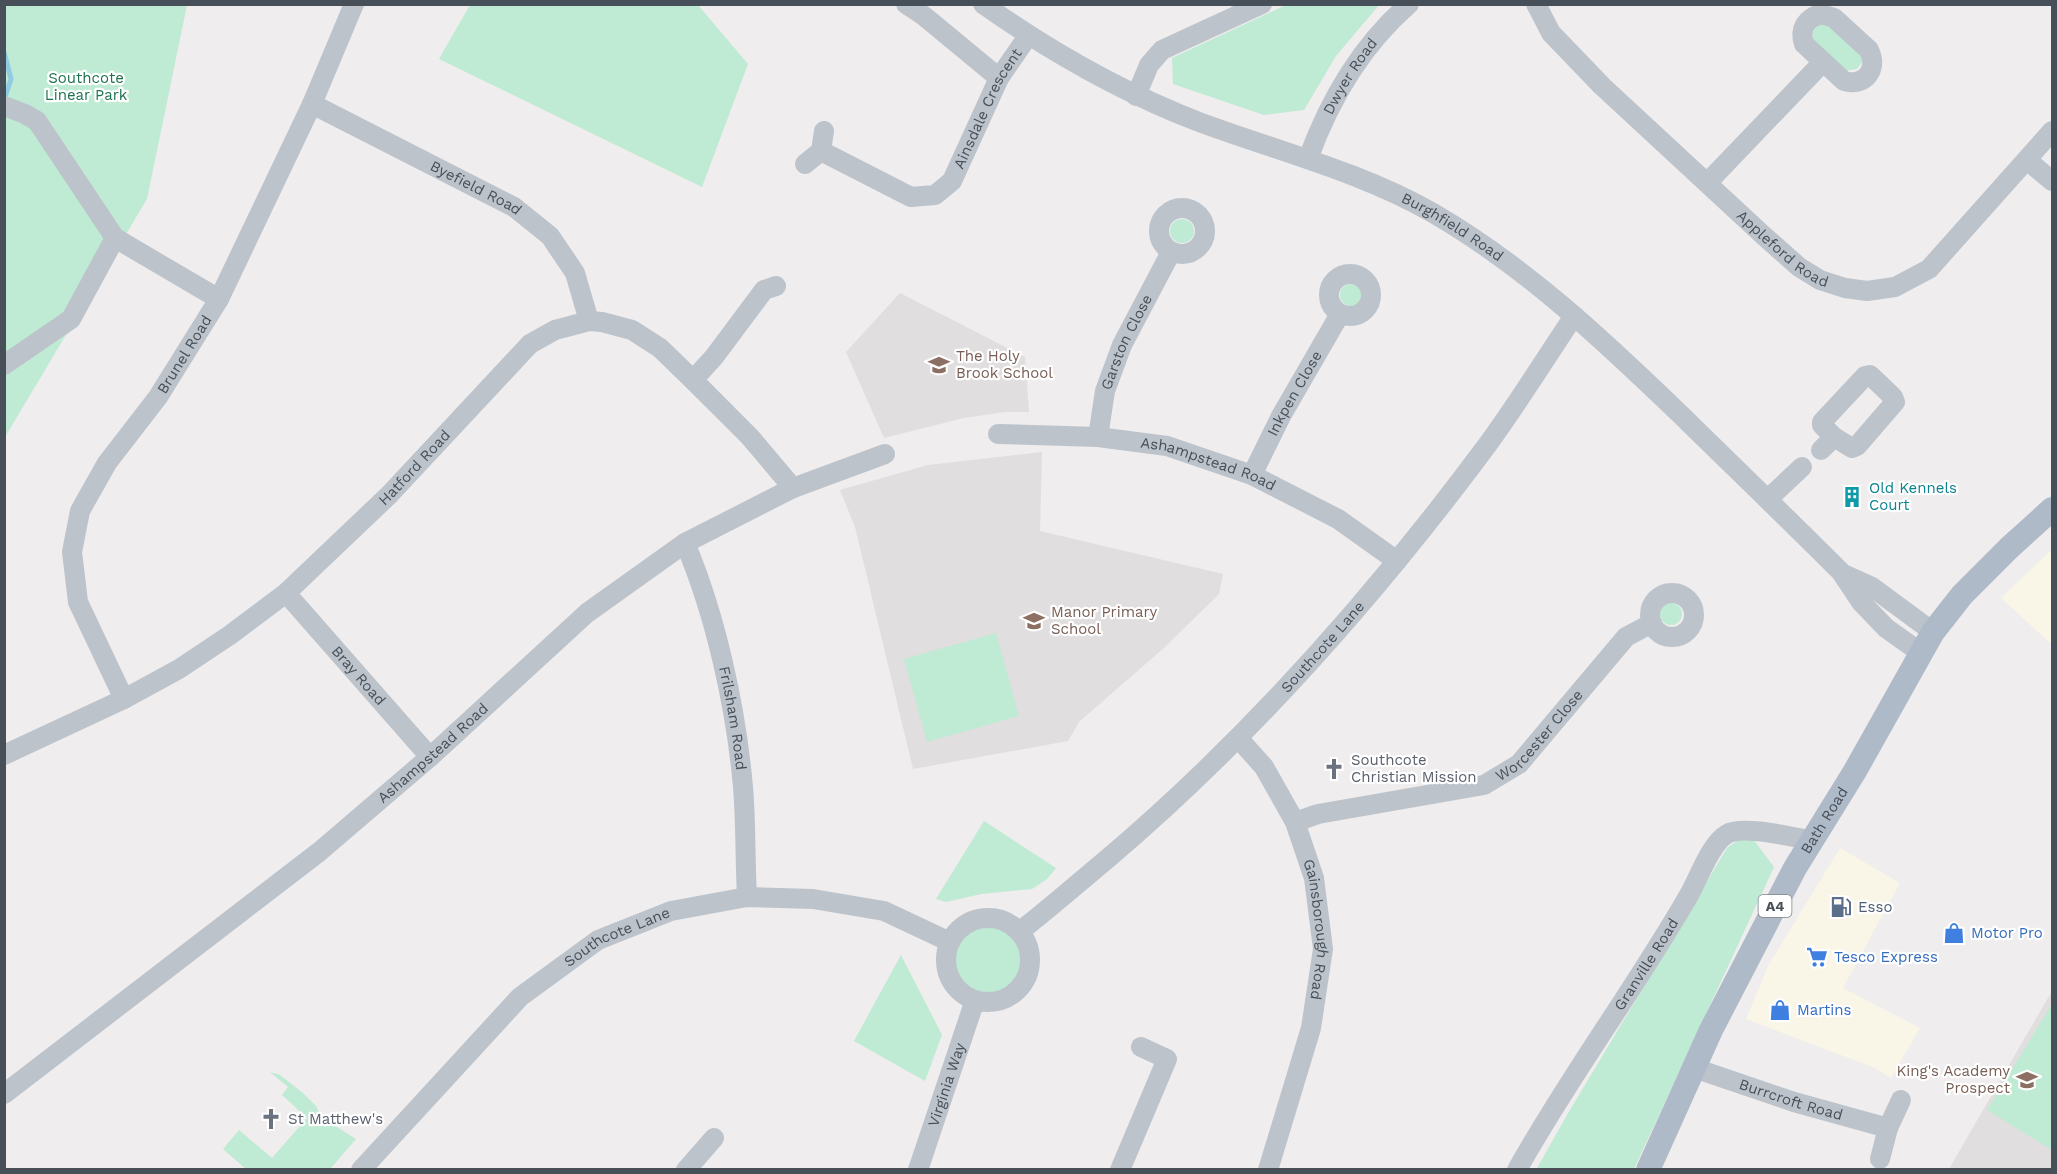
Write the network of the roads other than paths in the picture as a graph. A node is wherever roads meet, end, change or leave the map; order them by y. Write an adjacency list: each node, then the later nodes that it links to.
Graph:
1 (354, 4): 11 (street, Brunel Road)
2 (906, 4): 9 (street)
3 (983, 4): 7 (street, Burghfield Road)
4 (1262, 4): 10 (street)
5 (1409, 4): 16 (street, Dwyer Road)
6 (1536, 4): 20 (street, Appleford Road)
7 (1028, 36): 9 (street, Ainsdale Crescent); 10 (street, Burghfield Road)
8 (1822, 62): 20 (street)
9 (999, 78): 15 (street, Ainsdale Crescent)
10 (1136, 96): 16 (street, Burghfield Road)
11 (312, 104): 24 (street, Brunel Road); 27 (street, Byefield Road)
12 (4, 106): 21 (street)
13 (824, 131): 15 (street)
14 (2052, 131): 17 (street, Appleford Road)
15 (821, 151): 18 (street)
16 (1308, 159): 26 (street, Burghfield Road)
17 (2027, 160): 19 (street); 20 (street, Appleford Road)
18 (806, 164)
19 (2052, 181)
20 (1708, 182)
21 (115, 238): 24 (street); 28 (street)
22 (1171, 252): 31 (street, Garston Close)
23 (776, 286): 29 (street)
24 (219, 299): 45 (street, Brunel Road)
25 (1340, 314): 34 (street, Inkpen Close)
26 (1574, 316): 36 (street, Burghfield Road); 39 (street, Southcote Lane)
27 (589, 321): 29 (street, Hatford Road); 41 (street, Hatford Road)
28 (4, 365)
29 (693, 380): 35 (street, Hatford Road)
30 (998, 434): 31 (street, Ashampstead Road)
31 (1098, 437): 34 (street, Ashampstead Road)
32 (885, 454): 35 (street, Ashampstead Road)
33 (1802, 467): 36 (street)
34 (1252, 475): 39 (street, Ashampstead Road)
35 (793, 488): 38 (street, Ashampstead Road)
36 (1767, 499): 40 (street, Burghfield Road)
37 (2052, 509): 43 (main road, Bath Road / A4)
38 (685, 543): 48 (street, Ashampstead Road); 51 (street, Frilsham Road)
39 (1397, 561): 46 (street, Southcote Lane)
40 (1841, 572): 43 (street, Burghfield Road); 44 (street, Burghfield Road)
41 (286, 593): 45 (street, Hatford Road); 48 (street, Bray Road)
42 (1652, 623): 49 (street, Worcester Close)
43 (1934, 632): 44 (main road, Bath Road / A4)
44 (1921, 653): 50 (main road, Bath Road / A4)
45 (124, 699): 47 (street, Hatford Road)
46 (1238, 738): 49 (street, Gainsborough Road); 52 (street, Southcote Lane)
47 (4, 755)
48 (430, 757): 57 (street, Ashampstead Road)
49 (1294, 822): 66 (street, Gainsborough Road)
50 (1812, 841): 56 (main road, Bath Road / A4); 67 (street, Granville Road)
51 (747, 897): 53 (street, Southcote Lane); 62 (street, Southcote Lane)
52 (1019, 932): 53 (street); 54 (street)
53 (950, 942): 54 (street)
54 (975, 1000): 64 (street, Virginia Way)
55 (1142, 1047): 65 (street)
56 (1694, 1068): 59 (street, Burrcroft Road); 68 (main road, Bath Road / A4)
57 (4, 1094)
58 (1901, 1100): 59 (street)
59 (1888, 1128): 61 (street)
60 (714, 1138): 63 (street)
61 (1880, 1158)
62 (360, 1170)
63 (686, 1170)
64 (918, 1170)
65 (1119, 1170)
66 (1268, 1170)
67 (1517, 1170)
68 (1648, 1170)

